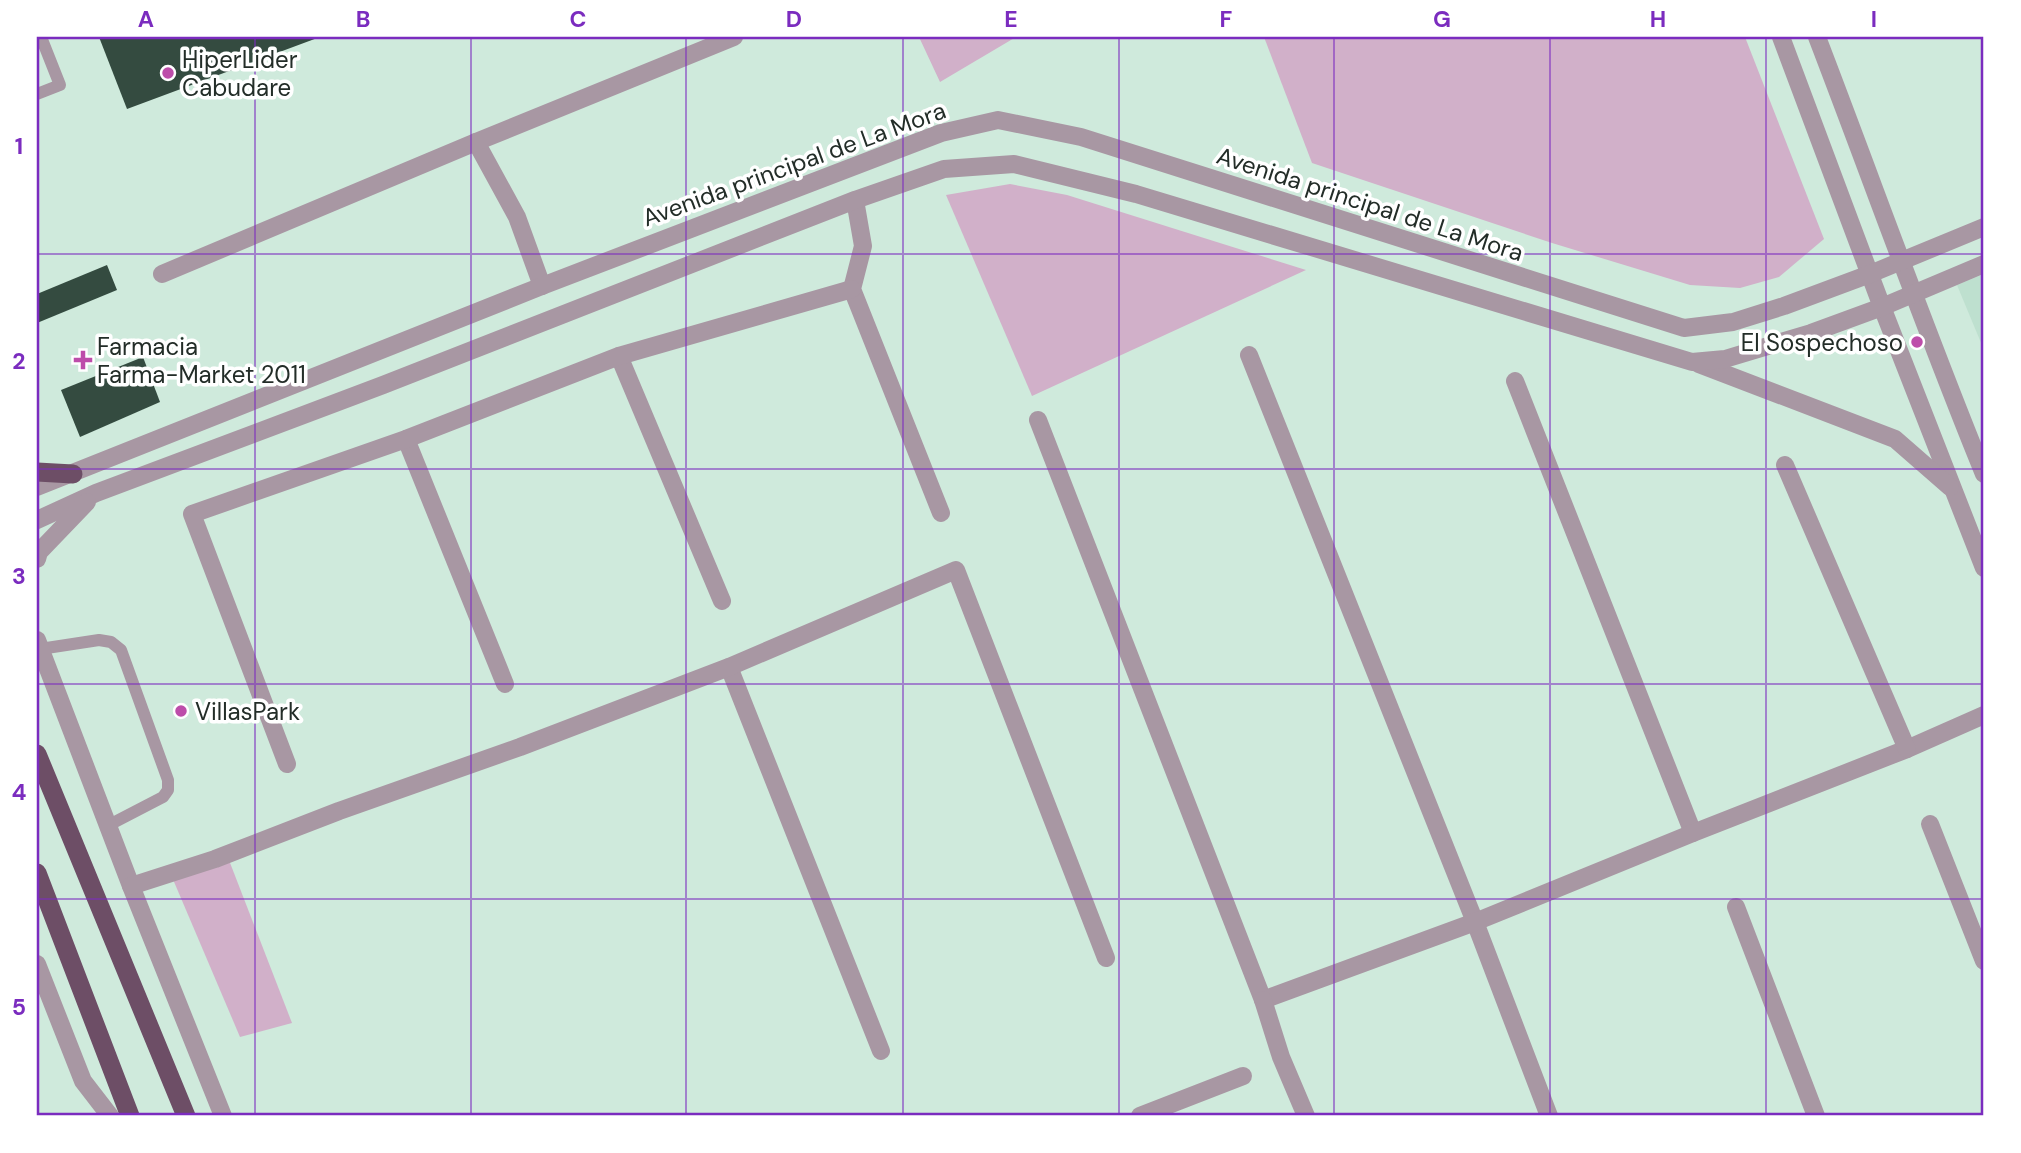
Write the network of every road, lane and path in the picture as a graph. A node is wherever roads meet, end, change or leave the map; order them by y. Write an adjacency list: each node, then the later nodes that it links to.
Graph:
1 (41, 37): 5 (lane)
2 (734, 37): 6 (street)
3 (1781, 37): 12 (street)
4 (1817, 37): 9 (street)
5 (37, 94)
6 (476, 142): 11 (street); 13 (street)
7 (855, 200): 14 (street); 19 (street); 29 (street)
8 (1984, 227): 9 (street, Avenida principal de La Mora)
9 (1902, 260): 12 (street, Avenida principal de La Mora); 15 (street)
10 (1984, 264): 15 (street)
11 (162, 274)
12 (1870, 274): 13 (street, Avenida principal de La Mora); 16 (street)
13 (542, 286): 25 (street, Avenida principal de La Mora)
14 (852, 289): 18 (street); 30 (street)
15 (1915, 293): 16 (street); 26 (street)
16 (1882, 307): 19 (street); 28 (street)
17 (1250, 355): 48 (street)
18 (619, 356): 22 (street); 34 (street)
19 (1692, 362): 28 (street)
20 (1515, 381): 44 (street)
21 (1038, 420): 52 (street)
22 (406, 439): 37 (street); 41 (street)
23 (1785, 465): 39 (street)
24 (37, 472): 25 (highway)
25 (73, 474): 27 (street, Avenida principal de La Mora)
26 (1984, 474)
27 (37, 487)
28 (1952, 488): 33 (street)
29 (96, 493): 31 (street); 32 (street)
30 (941, 513)
31 (37, 520)
32 (37, 559)
33 (1984, 568)
34 (722, 601)
35 (38, 644): 43 (street); 43 (lane)
36 (729, 667): 46 (street); 49 (street); 53 (street)
37 (505, 684)
38 (1984, 715): 39 (street)
39 (1907, 749): 44 (street)
40 (37, 754): 57 (highway)
41 (288, 764)
42 (1930, 824): 50 (street)
43 (108, 825): 46 (street)
44 (1693, 833): 48 (street)
45 (37, 873): 56 (highway)
46 (131, 886): 58 (street)
47 (1736, 907): 62 (street)
48 (1475, 922): 52 (street); 61 (street)
49 (1106, 958)
50 (1984, 961)
51 (37, 964): 55 (street)
52 (1263, 1000): 60 (street)
53 (881, 1051)
54 (1243, 1076): 59 (street)
55 (110, 1116)
56 (130, 1116)
57 (186, 1116)
58 (223, 1116)
59 (1140, 1116)
60 (1306, 1116)
61 (1549, 1116)
62 (1816, 1116)

